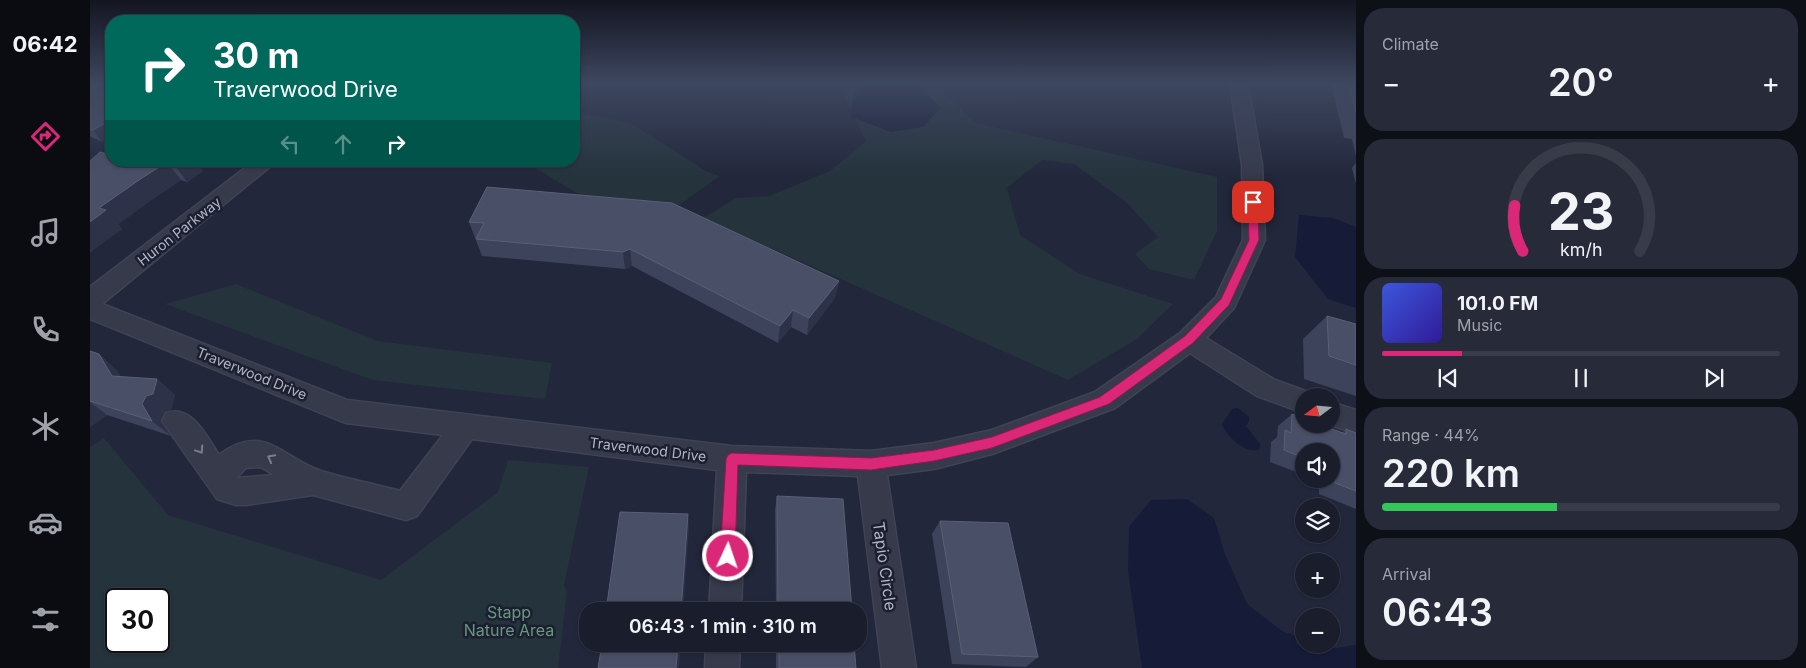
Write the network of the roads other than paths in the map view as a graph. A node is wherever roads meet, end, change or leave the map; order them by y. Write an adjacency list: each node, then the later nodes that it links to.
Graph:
1 (1243, 115): 5 (street, Traverwood Drive)
2 (259, 167): 3 (street, Huron Parkway)
3 (90, 300)
4 (90, 309): 10 (street, Traverwood Drive)
5 (1189, 340): 6 (street); 12 (street, Traverwood Drive)
6 (1295, 399)
7 (1340, 416): 9 (street)
8 (176, 421): 10 (street, one-way to 10)
9 (1356, 422)
10 (465, 427): 11 (street, Traverwood Drive)
11 (732, 459): 12 (street, Traverwood Drive); 13 (street)
12 (871, 464): 16 (street, Tapio Circle)
13 (725, 602)
14 (723, 652): 15 (street)
15 (722, 668)
16 (899, 668)

